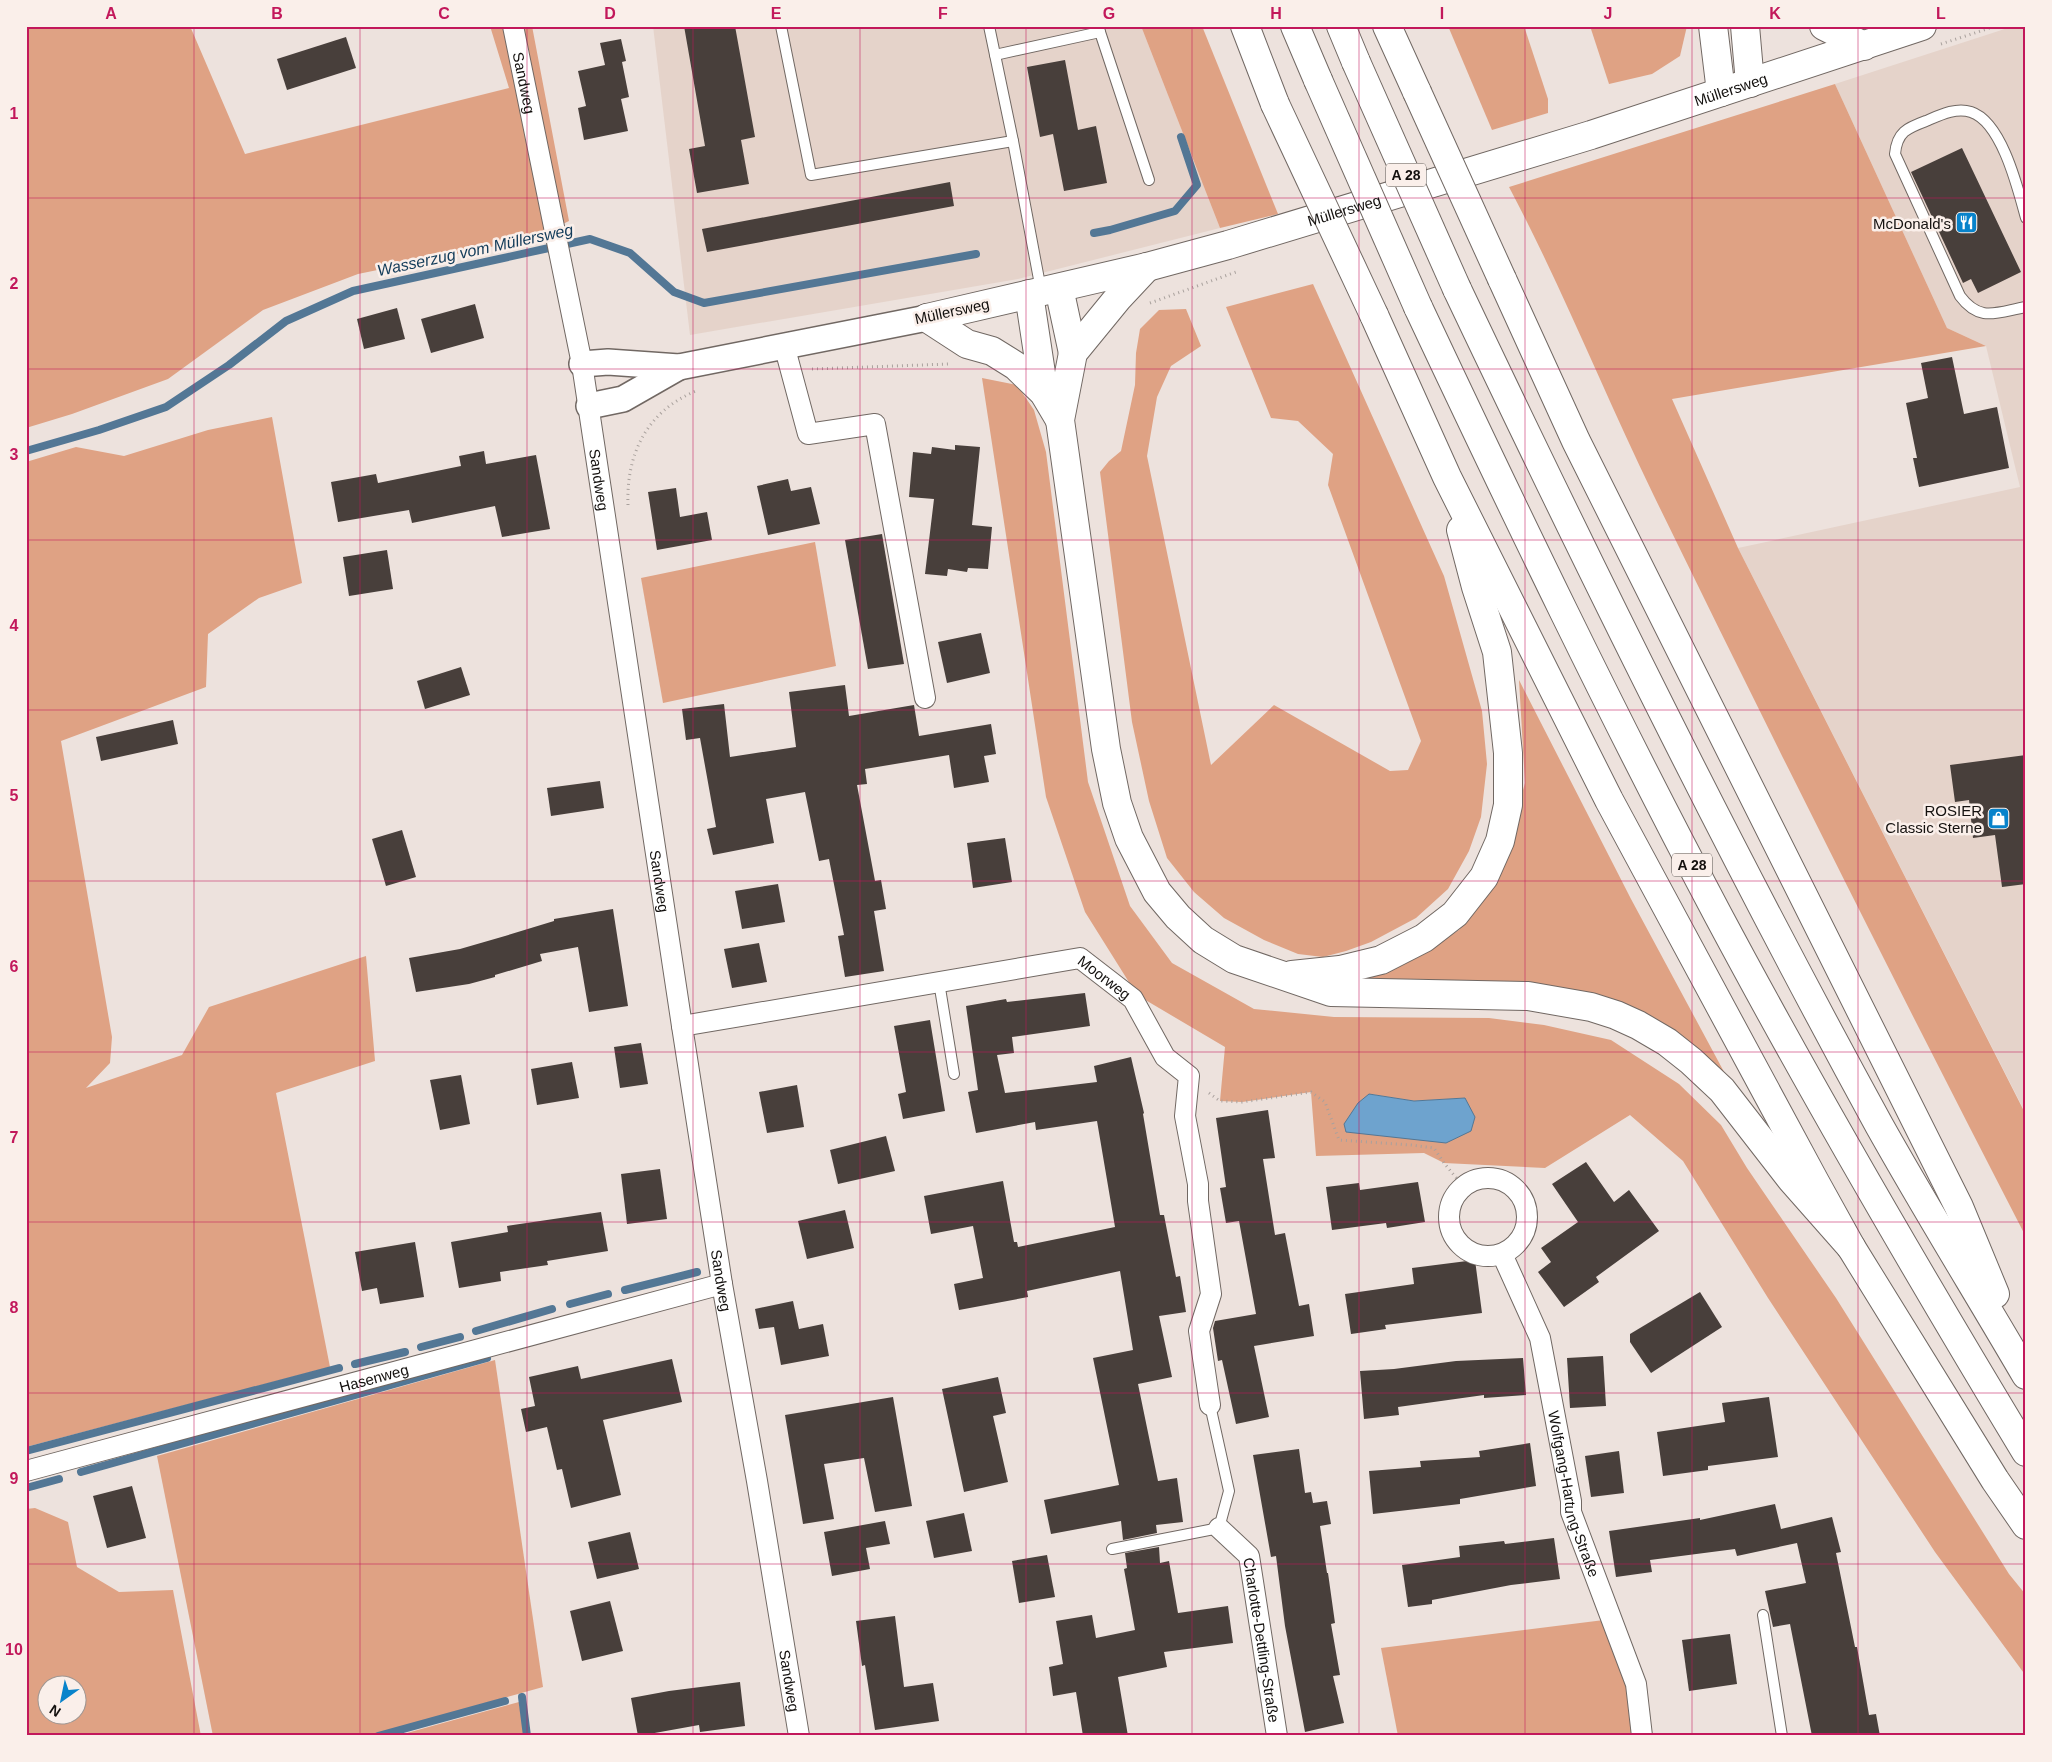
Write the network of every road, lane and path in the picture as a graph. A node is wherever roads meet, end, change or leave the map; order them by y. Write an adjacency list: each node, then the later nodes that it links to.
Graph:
1 (514, 26): 26 (street, Sandweg)
2 (781, 26): 17 (lane)
3 (989, 26): 14 (lane)
4 (1245, 26): 31 (main road, bridge)
5 (1295, 26): 45 (main road, A 28, bridge)
6 (1341, 26): 43 (main road, A 28, bridge)
7 (1713, 26): 16 (main road)
8 (1745, 26): 15 (main road)
9 (1824, 26): 13 (main road)
10 (1922, 26): 13 (main road, Müllersweg)
11 (1099, 29): 14 (lane); 18 (lane)
12 (1391, 35): 42 (main road, bridge)
13 (1864, 46): 15 (main road, Müllersweg)
14 (995, 55): 17 (lane)
15 (1750, 83): 16 (main road, Müllersweg)
16 (1721, 92): 20 (main road, Müllersweg)
17 (1013, 141): 21 (lane)
18 (1149, 180)
19 (2026, 218): 22 (lane)
20 (1147, 267): 21 (main road, Müllersweg); 25 (main road)
21 (1043, 291): 23 (main road, Müllersweg); 25 (main road); 28 (main road)
22 (2026, 307)
23 (927, 318): 24 (street, Müllersweg); 28 (main road)
24 (784, 344): 27 (street, Müllersweg); 32 (street)
25 (1073, 353): 30 (main road)
26 (582, 364): 27 (street, Müllersweg); 29 (street, Sandweg)
27 (679, 367): 29 (street, Müllersweg)
28 (1044, 393): 30 (main road)
29 (589, 406): 35 (street, Sandweg)
30 (1060, 420): 33 (main road)
31 (1448, 477): 33 (main road); 39 (main road)
32 (925, 698)
33 (1283, 976): 39 (main road)
34 (939, 982): 35 (street, Moorweg); 36 (lane); 37 (street, Moorweg)
35 (682, 1026): 41 (street, Sandweg)
36 (954, 1074)
37 (1189, 1076): 38 (path); 44 (street)
38 (1463, 1186): 40 (street); 40 (street)
39 (1851, 1248): 47 (main road)
40 (1502, 1254): 53 (street, Wolfgang-Hartung-Straße)
41 (722, 1284): 46 (street, Hasenweg); 51 (street, Sandweg)
42 (2026, 1367)
43 (2026, 1374)
44 (1210, 1405): 48 (lane)
45 (2026, 1452)
46 (26, 1472)
47 (2026, 1526)
48 (1219, 1528): 49 (lane); 52 (street, Charlotte-Dettling-Straße)
49 (1112, 1549)
50 (1763, 1615): 54 (lane)
51 (798, 1736)
52 (1277, 1736)
53 (1642, 1736)
54 (1782, 1736)

